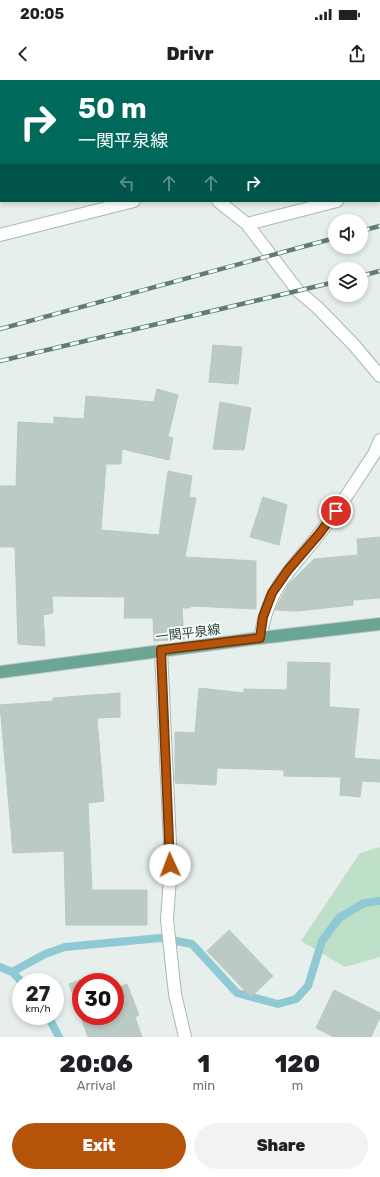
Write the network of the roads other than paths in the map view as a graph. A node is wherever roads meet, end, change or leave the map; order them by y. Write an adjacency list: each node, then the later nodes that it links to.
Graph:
1 (130, 202): 5 (street)
2 (219, 202): 4 (street)
3 (333, 202): 4 (street)
4 (247, 224): 6 (street)
5 (0, 235)
6 (380, 376)
7 (380, 440): 9 (street)
8 (380, 624): 9 (main road, 一関平泉線)
9 (260, 638): 10 (main road, 一関平泉線)
10 (161, 650): 11 (main road, 一関平泉線); 12 (street)
11 (0, 672)
12 (185, 1037)

